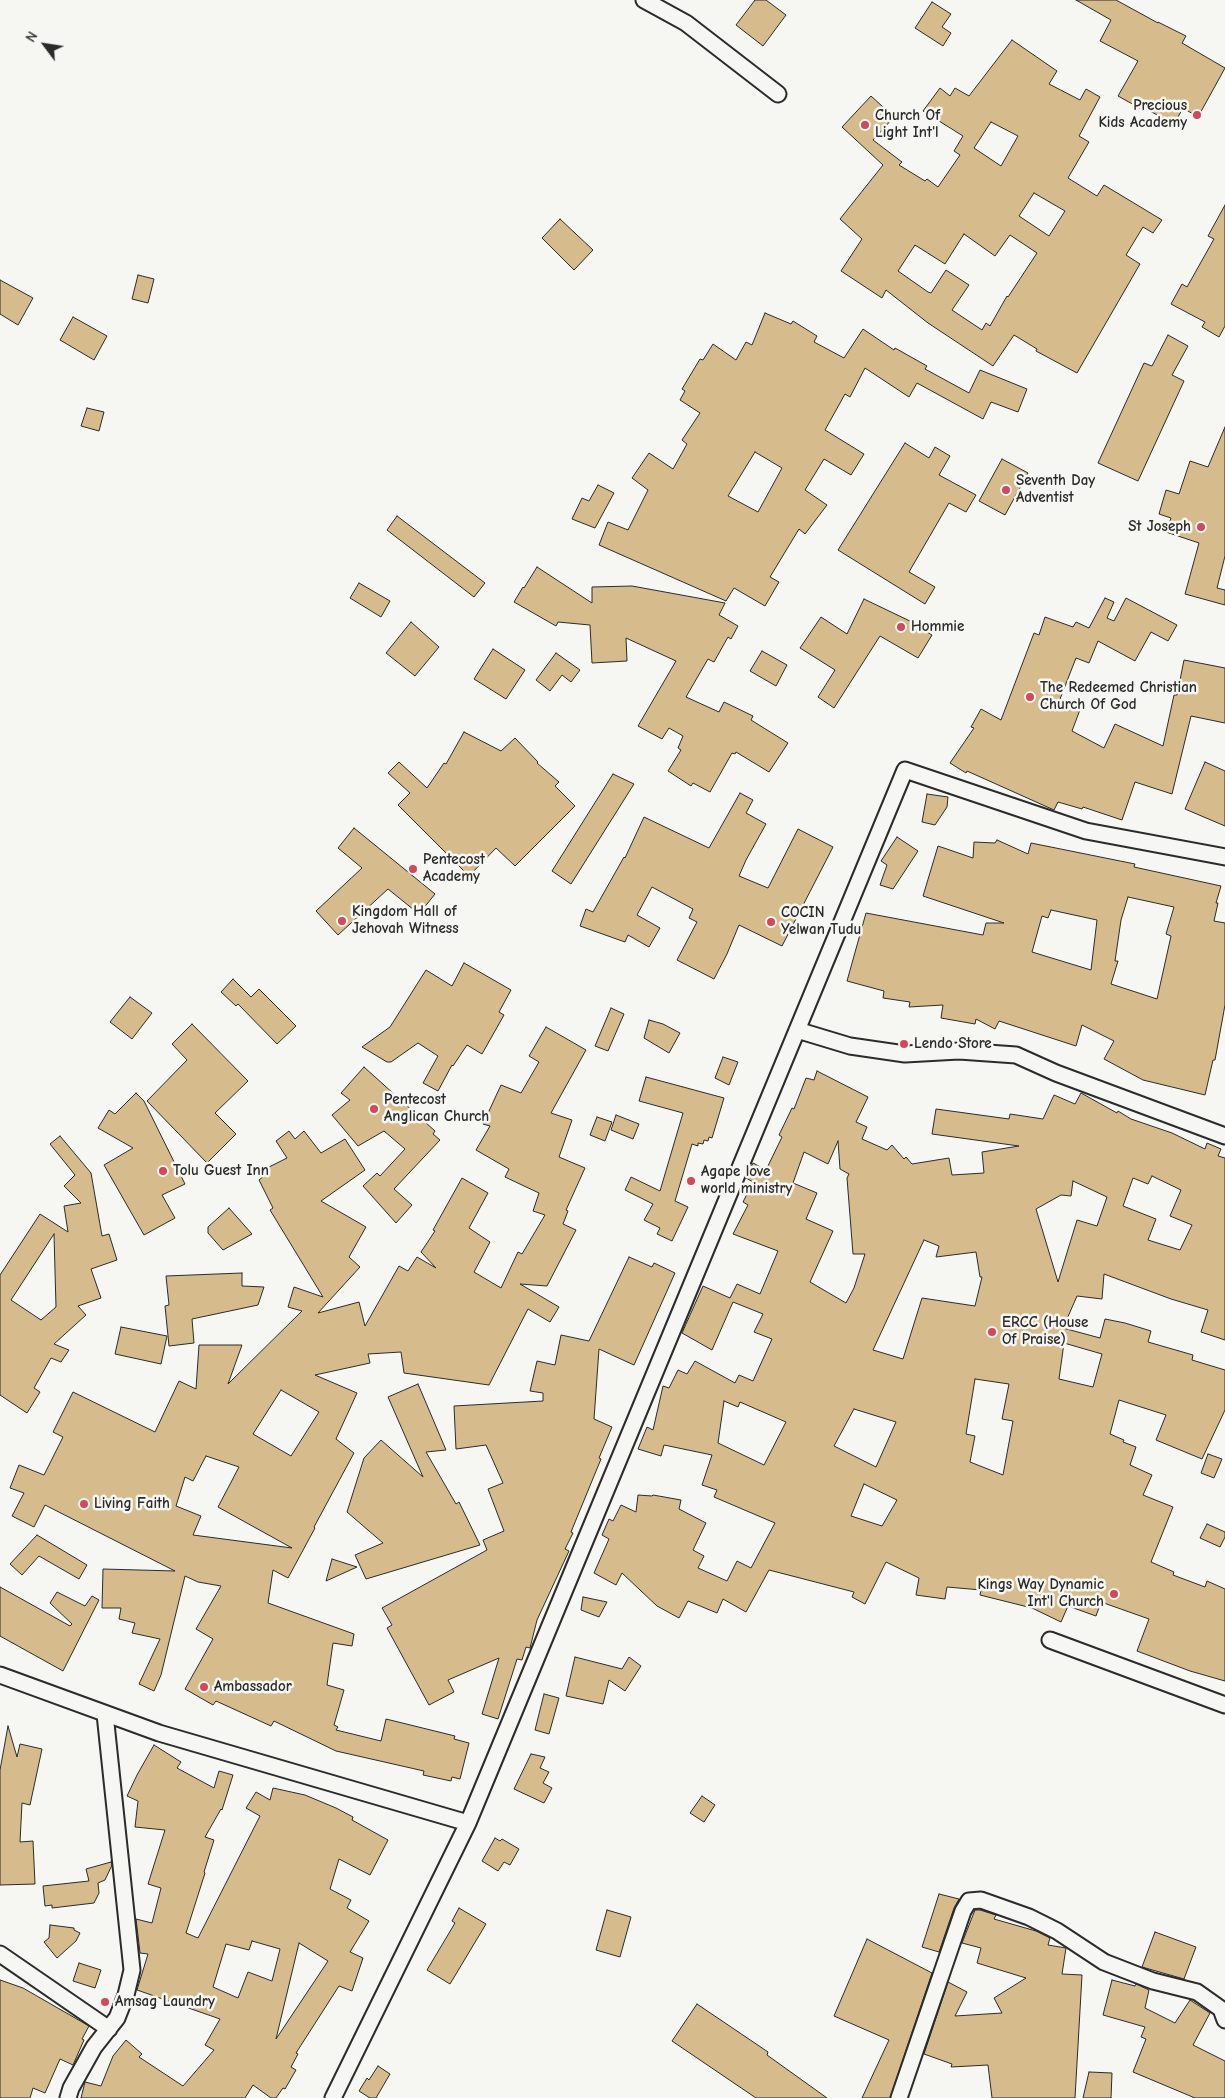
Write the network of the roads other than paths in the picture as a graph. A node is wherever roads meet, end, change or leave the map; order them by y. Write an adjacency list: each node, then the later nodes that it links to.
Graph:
1 (644, 0): 2 (street)
2 (778, 94)
3 (1225, 857): 4 (street)
4 (797, 1030): 5 (street); 10 (street)
5 (1225, 1136)
6 (1050, 1640): 8 (street)
7 (0, 1674): 9 (street)
8 (1225, 1705)
9 (105, 1714): 10 (street); 13 (street)
10 (468, 1823): 15 (street)
11 (0, 1954): 13 (street)
12 (1225, 2020): 16 (street)
13 (109, 2029): 14 (street)
14 (68, 2098)
15 (333, 2098)
16 (899, 2098)

